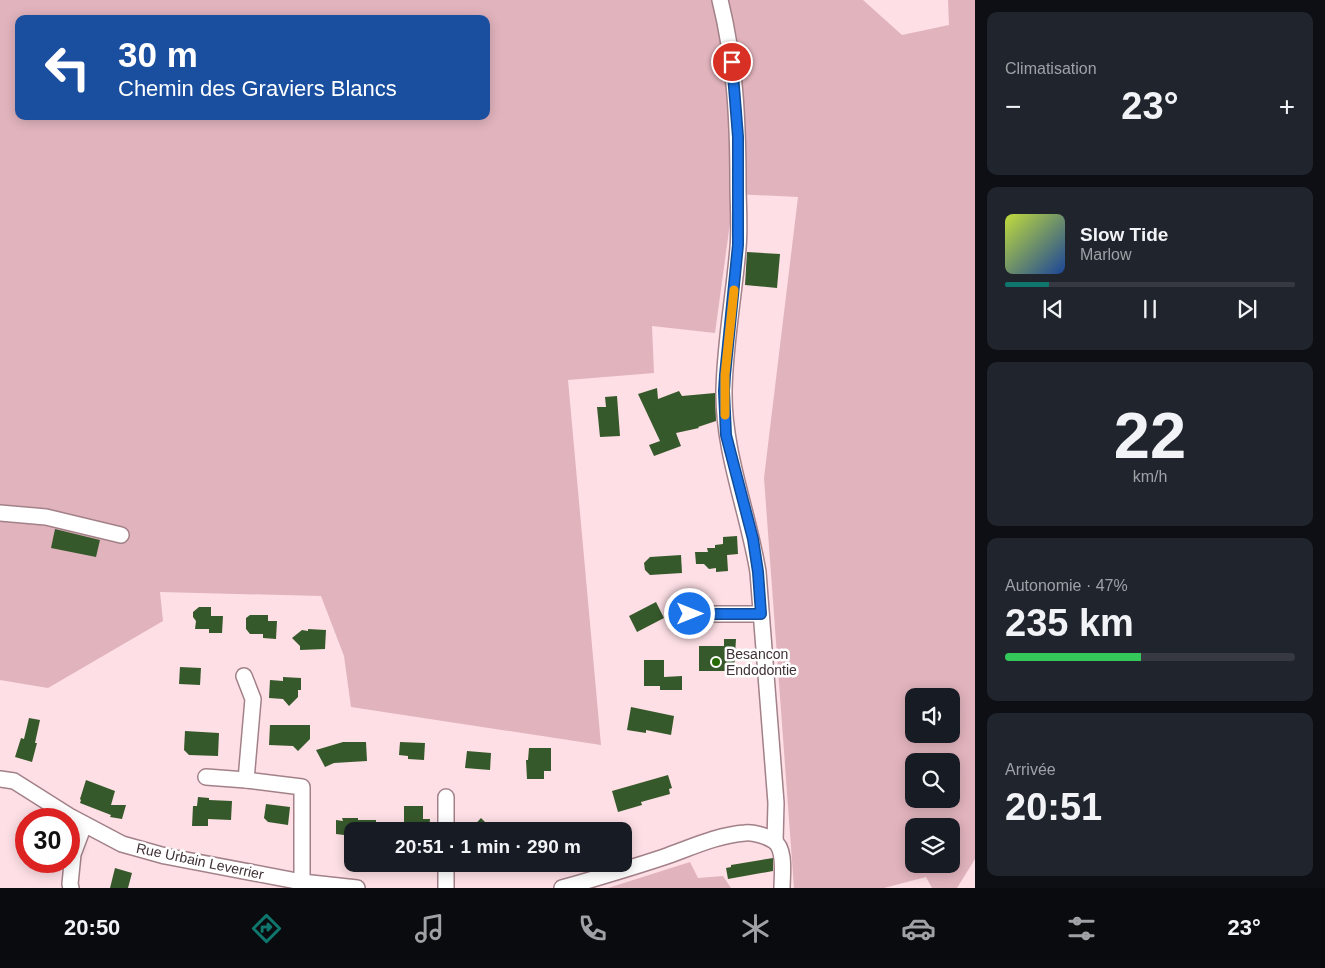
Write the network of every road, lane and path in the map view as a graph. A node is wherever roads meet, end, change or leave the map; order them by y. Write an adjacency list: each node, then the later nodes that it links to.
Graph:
1 (720, 0): 5 (street)
2 (0, 513): 3 (street)
3 (121, 535)
4 (690, 614): 5 (street)
5 (761, 614): 13 (street)
6 (244, 676): 9 (street)
7 (206, 777): 9 (street)
8 (0, 779): 12 (street, Rue Urbain Leverrier)
9 (246, 780): 15 (street)
10 (446, 797): 11 (street)
11 (446, 822)
12 (84, 825): 15 (street, Rue Urbain Leverrier); 16 (street)
13 (775, 841): 19 (street); 20 (street)
14 (446, 872): 18 (street)
15 (302, 882): 17 (street, Rue Urbain Leverrier)
16 (71, 888)
17 (357, 888)
18 (446, 888)
19 (562, 888)
20 (782, 888)

